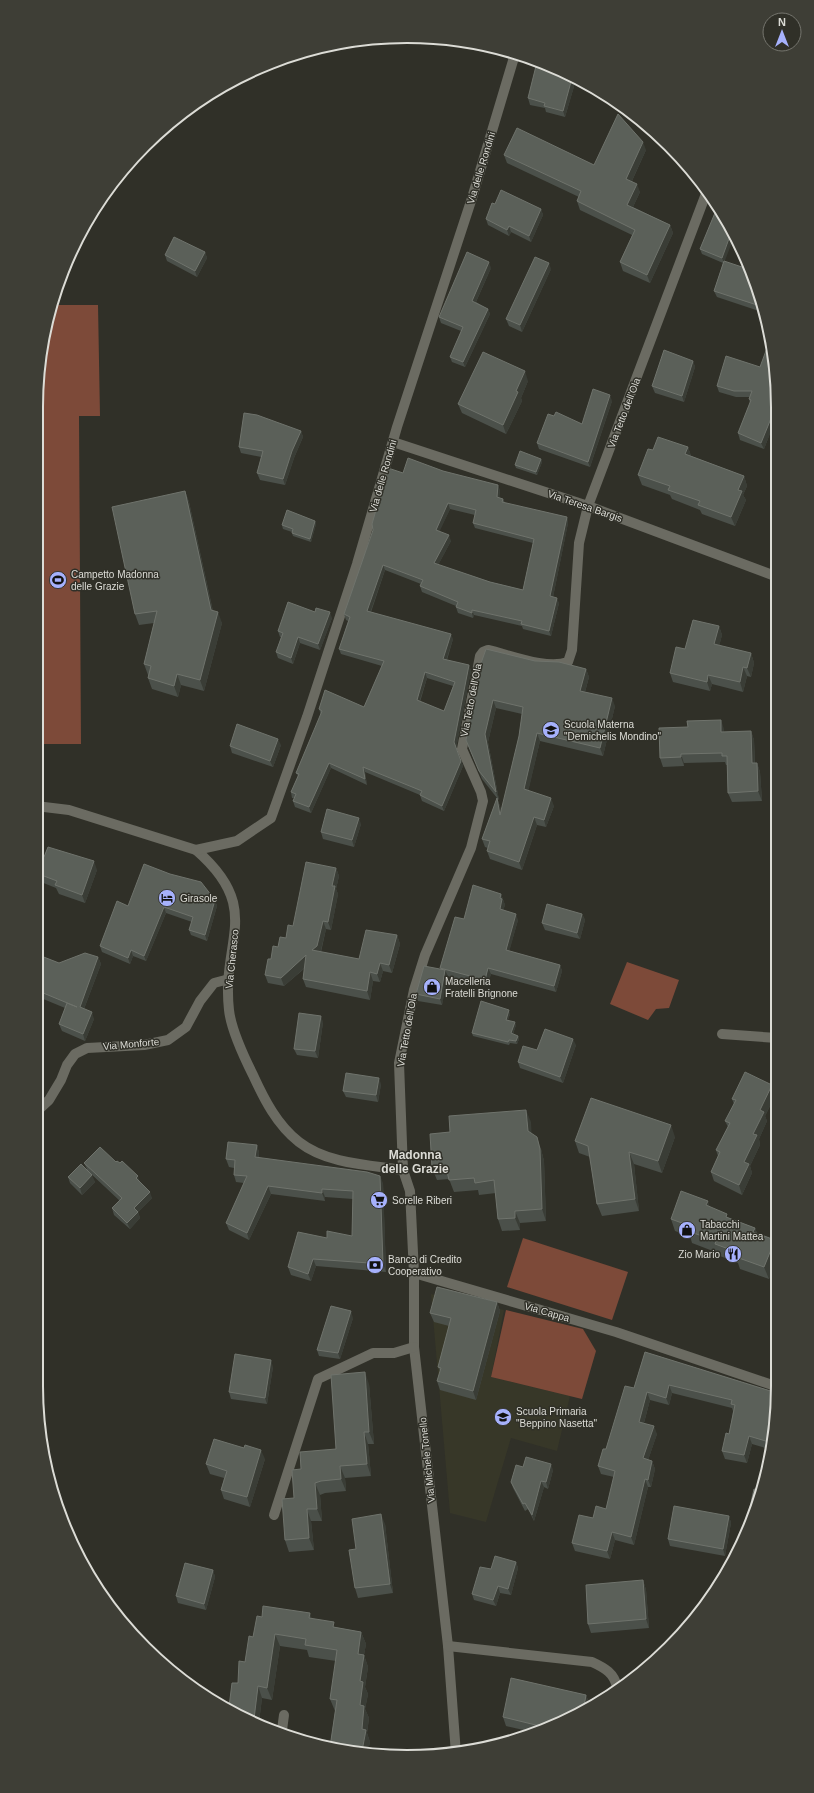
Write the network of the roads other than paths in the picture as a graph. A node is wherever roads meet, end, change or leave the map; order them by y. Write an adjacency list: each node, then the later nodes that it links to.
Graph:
1 (513, 59): 3 (street, Via delle Rondini)
2 (705, 197): 4 (street, Via Tetto dell'Ola)
3 (393, 442): 4 (street, Via Teresa Bargis); 7 (street, Via delle Rondini)
4 (588, 506): 5 (street, Via Teresa Bargis); 12 (street, Via Tetto dell'Ola)
5 (771, 574)
6 (43, 807): 7 (street, Via Cherasco)
7 (196, 850): 8 (street, Via Cherasco)
8 (229, 979): 11 (street, Via Monforte); 12 (street, Via Cherasco)
9 (722, 1034): 10 (street)
10 (771, 1038)
11 (43, 1106)
12 (403, 1170): 13 (street)
13 (414, 1273): 14 (street, Via Michele Tonello); 15 (street, Via Cappa)
14 (414, 1347): 16 (street); 17 (street, Via Michele Tonello)
15 (771, 1385)
16 (274, 1515)
17 (448, 1646): 18 (street); 21 (street, Via Michele Tonello)
18 (616, 1684)
19 (284, 1715): 20 (street)
20 (282, 1728)
21 (455, 1747)

